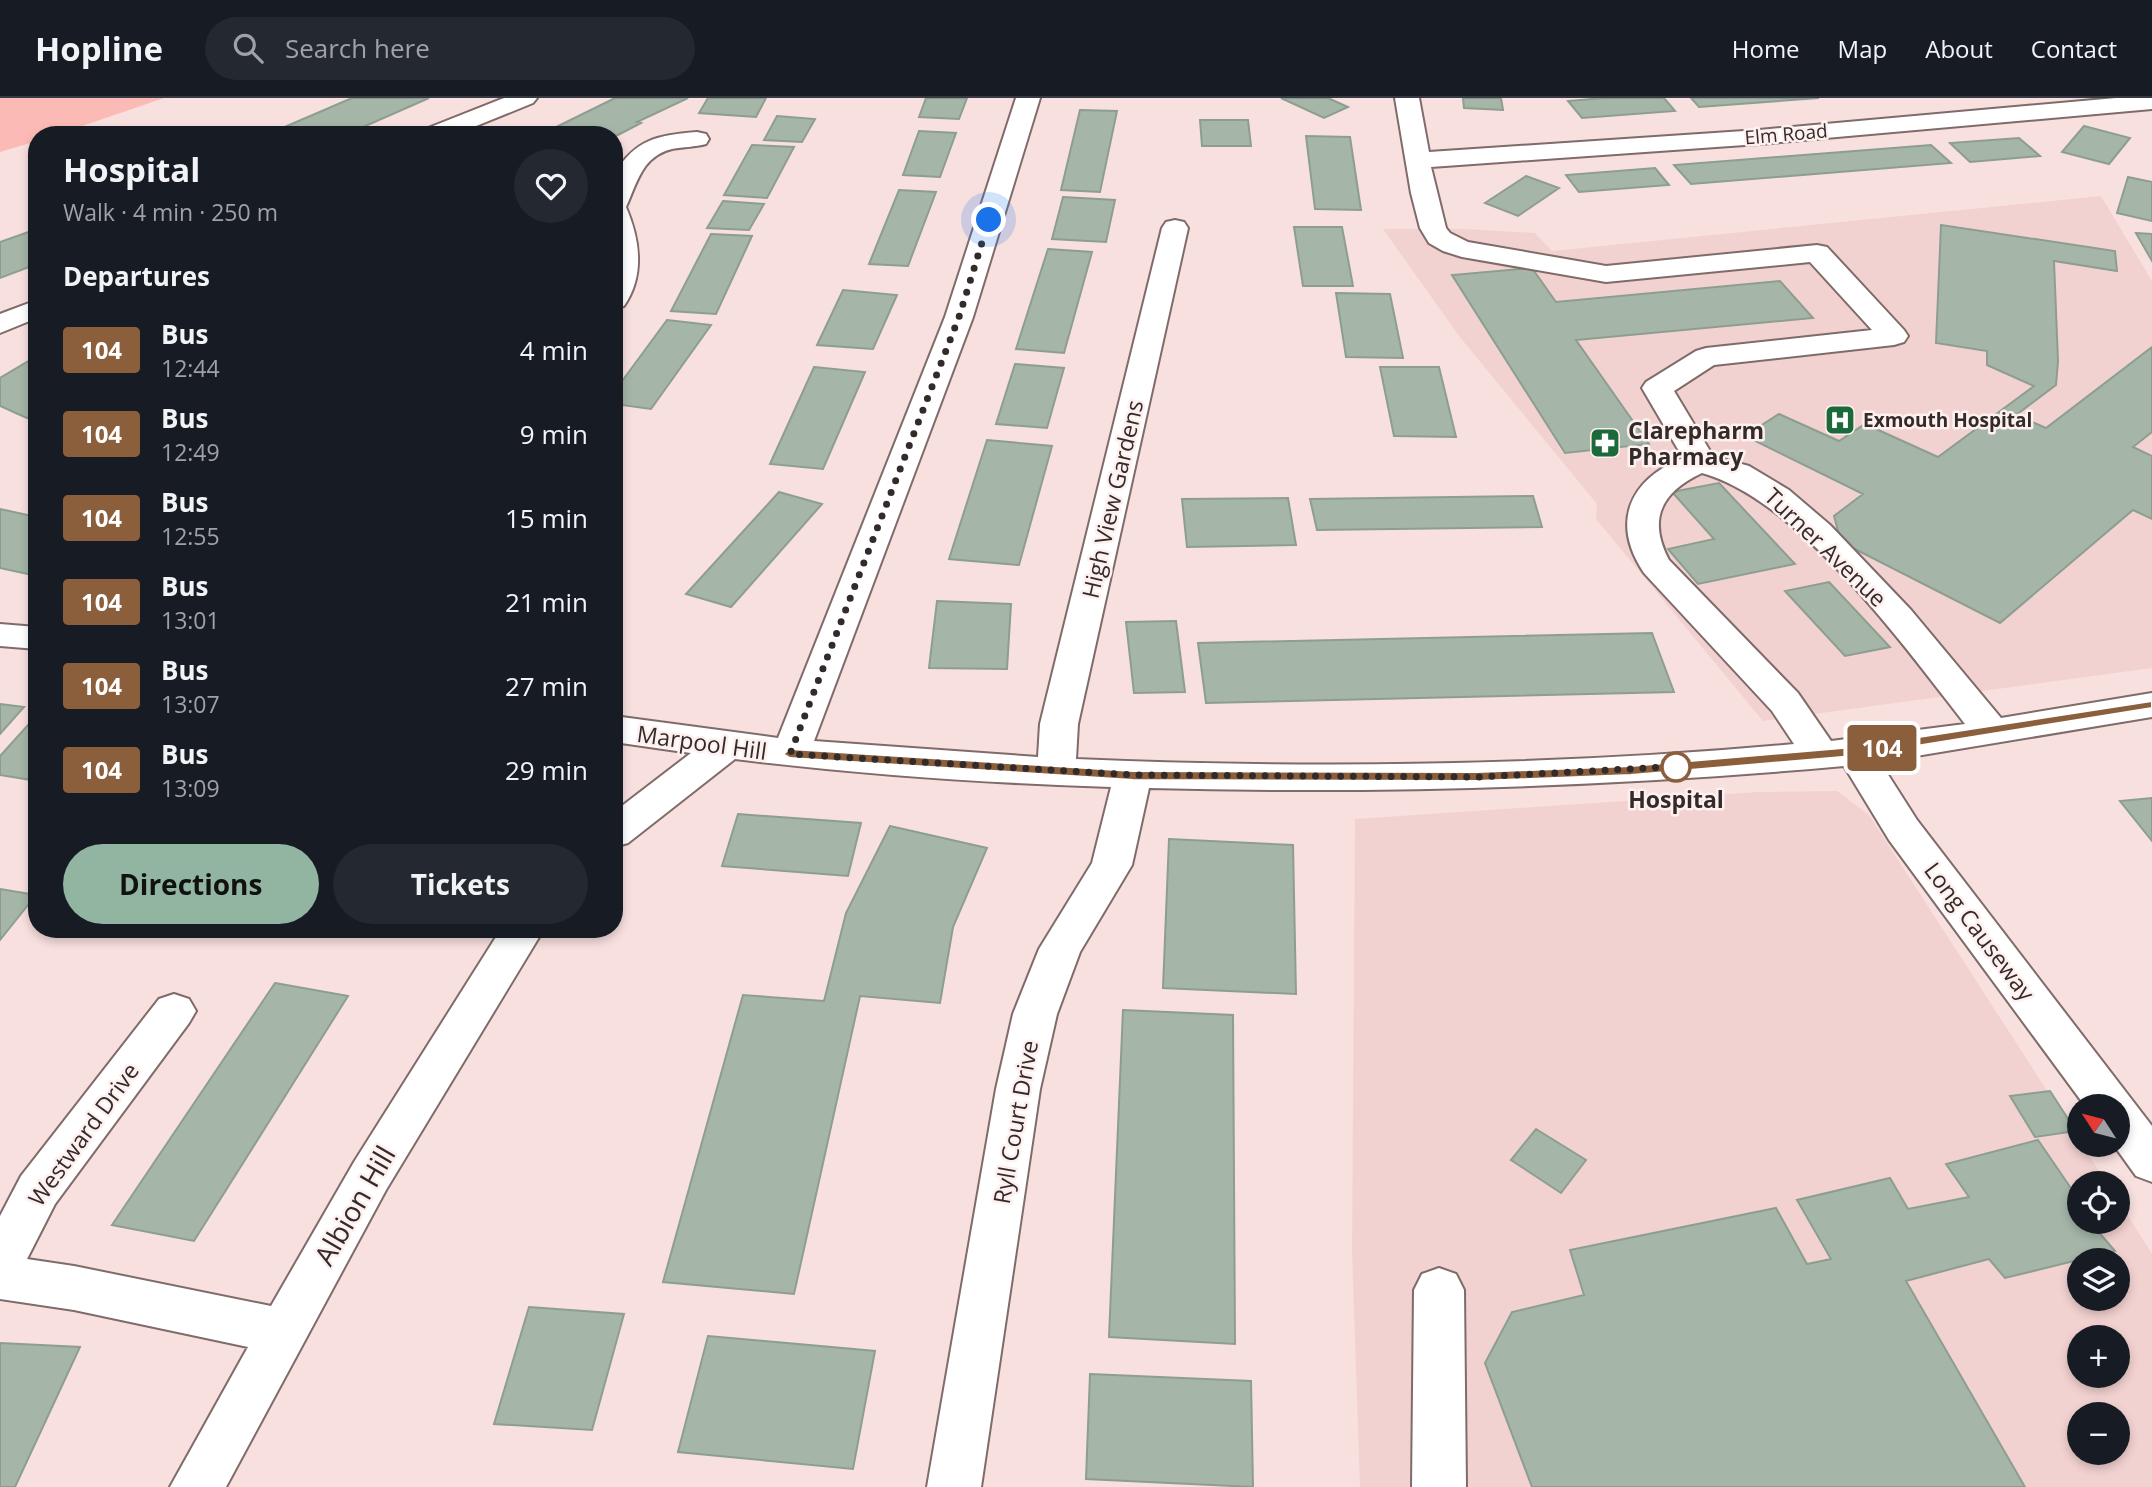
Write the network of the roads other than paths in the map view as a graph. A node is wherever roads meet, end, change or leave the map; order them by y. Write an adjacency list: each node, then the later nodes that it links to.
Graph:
1 (525, 98): 5 (street)
2 (1028, 98): 22 (street)
3 (1407, 98): 7 (street)
4 (2152, 102): 7 (street, Elm Road)
5 (455, 126)
6 (696, 139): 8 (street)
7 (1419, 160): 14 (street)
8 (623, 179)
9 (1175, 228): 23 (street, High View Gardens)
10 (623, 244): 11 (street)
11 (623, 277)
12 (28, 312): 13 (street)
13 (0, 324)
14 (1701, 463): 19 (street, Turner Avenue); 21 (street)
15 (0, 635): 16 (street)
16 (28, 637)
17 (2152, 705): 19 (street, Marpool Hill)
18 (623, 730): 20 (street, Marpool Hill)
19 (1992, 731): 21 (street, Marpool Hill)
20 (726, 747): 22 (street, Marpool Hill); 25 (street)
21 (1837, 753): 24 (street, Marpool Hill); 28 (street, Long Causeway)
22 (790, 754): 23 (street, Marpool Hill)
23 (1056, 771): 24 (street, Marpool Hill)
24 (1133, 775): 36 (street, Ryll Court Drive)
25 (623, 826)
26 (517, 938): 34 (street, Albion Hill)
27 (174, 1011): 31 (street, Westward Drive)
28 (2102, 1094)
29 (2130, 1132): 30 (street)
30 (2152, 1162)
31 (0, 1264)
32 (0, 1277): 34 (street)
33 (1439, 1290): 37 (street)
34 (282, 1331): 35 (street, Albion Hill)
35 (197, 1487)
36 (954, 1487)
37 (1439, 1487)

